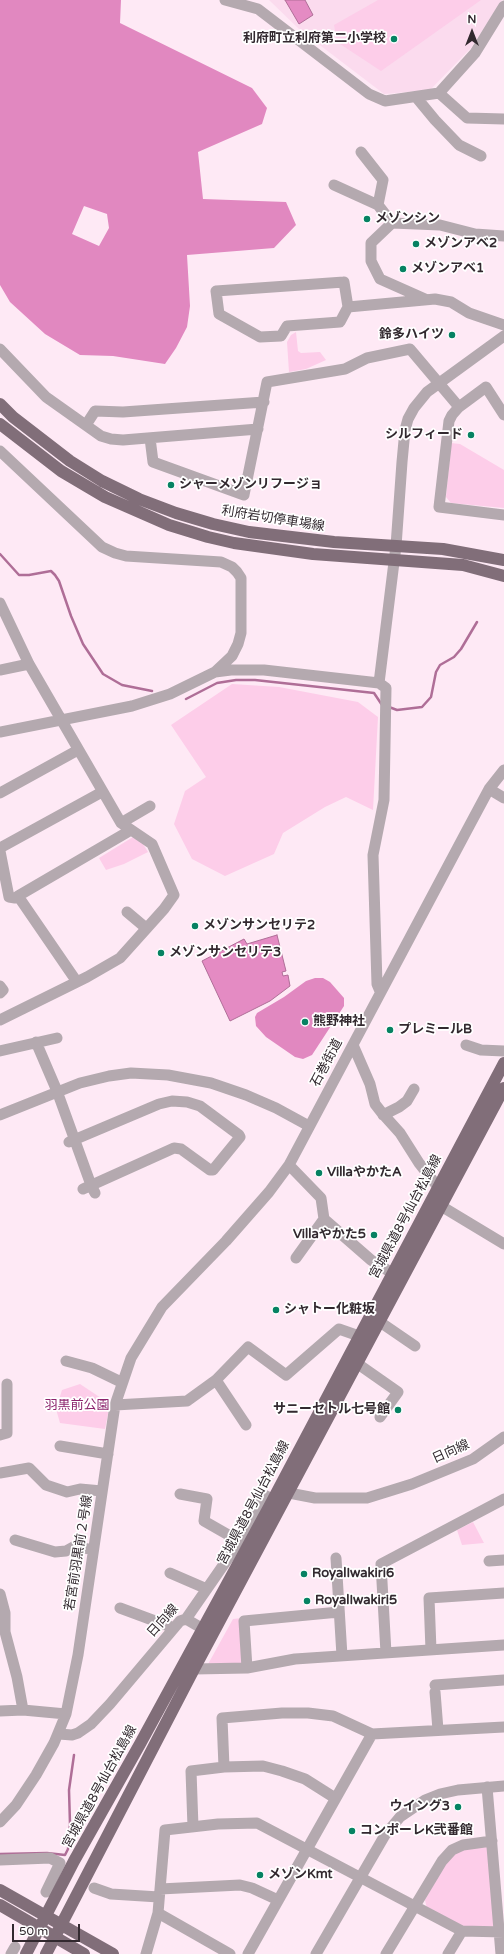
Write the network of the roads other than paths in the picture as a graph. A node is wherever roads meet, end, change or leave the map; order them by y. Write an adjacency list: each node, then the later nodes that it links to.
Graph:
1 (225, 0): 4 (street)
2 (504, 6): 3 (street)
3 (439, 93): 4 (street); 5 (street)
4 (416, 97): 7 (street)
5 (504, 119)
6 (361, 152): 9 (street)
7 (481, 156)
8 (334, 185): 9 (street)
9 (378, 205): 10 (street)
10 (392, 223): 11 (street); 12 (street)
11 (504, 236)
12 (426, 299): 13 (street); 14 (street)
13 (348, 307): 13 (street)
14 (504, 326)
15 (504, 336): 17 (street)
16 (0, 349): 23 (street)
17 (438, 383): 18 (street); 20 (street); 28 (street)
18 (264, 402): 23 (street); 24 (street)
19 (0, 404): 28 (main road, 利府岩切停車場線)
20 (458, 407): 21 (street); 27 (street)
21 (502, 408)
22 (0, 424): 29 (main road)
23 (86, 425): 25 (street)
24 (258, 429): 25 (street); 25 (street)
25 (150, 438)
26 (0, 451): 35 (street)
27 (504, 515)
28 (396, 546): 29 (street); 30 (main road, 利府岩切停車場線)
29 (394, 559): 31 (main road); 36 (street)
30 (504, 560)
31 (504, 576)
32 (2, 610): 33 (street)
33 (30, 664): 34 (street); 37 (street)
34 (0, 670)
35 (215, 672): 36 (street); 37 (street)
36 (379, 683): 54 (street)
37 (60, 720): 38 (street); 39 (street)
38 (0, 732)
39 (78, 750): 42 (street); 43 (street)
40 (504, 770): 41 (street, 石巻街道)
41 (489, 789): 44 (street); 54 (street, 石巻街道)
42 (102, 792): 46 (street); 48 (street)
43 (0, 793)
44 (504, 798)
45 (150, 806): 46 (street)
46 (120, 823): 47 (street)
47 (131, 830): 49 (street); 51 (street)
48 (0, 850): 49 (street)
49 (18, 896): 52 (street)
50 (127, 912): 51 (street)
51 (146, 928): 52 (street)
52 (77, 982): 56 (street)
53 (0, 986): 55 (street)
54 (380, 991): 59 (street, 石巻街道)
55 (0, 993)
56 (0, 1020)
57 (57, 1038): 58 (street)
58 (36, 1042): 61 (street); 66 (street)
59 (353, 1045): 68 (street); 69 (street, 石巻街道)
60 (466, 1045): 62 (street)
61 (0, 1051)
62 (504, 1051)
63 (504, 1064): 72 (main road, 宮城県道8号仙台松島線)
64 (504, 1088): 73 (main road, 宮城県道8号仙台松島線)
65 (414, 1089): 68 (street)
66 (58, 1091): 67 (street); 69 (street); 70 (street)
67 (0, 1115)
68 (384, 1115): 72 (street)
69 (309, 1126): 71 (street, 石巻街道)
70 (72, 1140): 70 (street)
71 (289, 1165): 74 (street); 78 (street, 石巻街道)
72 (438, 1187): 77 (main road, 宮城県道8号仙台松島線)
73 (441, 1206): 75 (street); 79 (main road, 宮城県道8号仙台松島線)
74 (324, 1219): 76 (street); 77 (street)
75 (504, 1244)
76 (296, 1258)
77 (392, 1273): 80 (main road, 宮城県道8号仙台松島線)
78 (181, 1286): 85 (street, 若宮前羽黒前２号線)
79 (380, 1322): 81 (street); 83 (main road, 宮城県道8号仙台松島線)
80 (359, 1336): 84 (street); 97 (main road, 宮城県道8号仙台松島線)
81 (415, 1346)
82 (66, 1361): 85 (street)
83 (358, 1364): 88 (street); 97 (main road, 宮城県道8号仙台松島線)
84 (216, 1380): 87 (street); 89 (street)
85 (122, 1382): 87 (street, 若宮前羽黒前２号線)
86 (5, 1388): 90 (street)
87 (115, 1405): 93 (street, 若宮前羽黒前２号線)
88 (380, 1417)
89 (246, 1425)
90 (0, 1435)
91 (504, 1438): 97 (street, 日向線)
92 (60, 1446): 93 (street)
93 (108, 1454): 95 (street, 若宮前羽黒前２号線)
94 (0, 1473): 95 (street)
95 (102, 1491): 101 (street, 若宮前羽黒前２号線)
96 (180, 1494): 100 (street)
97 (281, 1499): 100 (street, 日向線); 113 (main road, 宮城県道8号仙台松島線)
98 (504, 1499): 116 (street)
99 (15, 1540): 101 (street)
100 (239, 1540): 106 (street, 日向線)
101 (93, 1550): 123 (street, 若宮前羽黒前２号線)
102 (336, 1558): 110 (street)
103 (504, 1560): 104 (street)
104 (489, 1561)
105 (170, 1573): 106 (street)
106 (207, 1589): 111 (street, 日向線)
107 (504, 1593): 115 (street)
108 (0, 1594): 121 (street)
109 (120, 1608): 112 (street)
110 (339, 1612): 117 (street); 118 (street)
111 (186, 1619): 112 (street, 日向線); 113 (street)
112 (174, 1628): 126 (street, 日向線)
113 (208, 1632): 119 (main road, 宮城県道8号仙台松島線); 146 (main road, 宮城県道8号仙台松島線)
114 (504, 1644): 115 (street)
115 (431, 1650): 116 (street)
116 (386, 1653): 117 (street)
117 (342, 1656): 118 (street)
118 (248, 1668): 119 (street)
119 (194, 1669): 147 (main road, 宮城県道8号仙台松島線)
120 (504, 1680): 125 (street)
121 (23, 1710): 122 (street); 123 (street)
122 (0, 1711)
123 (66, 1714): 126 (street, 若宮前羽黒前２号線)
124 (504, 1727): 125 (street)
125 (438, 1730): 127 (street)
126 (58, 1734): 132 (street, 若宮前羽黒前２号線)
127 (372, 1734): 128 (street); 131 (street)
128 (224, 1767): 131 (street); 133 (street)
129 (504, 1786): 130 (street)
130 (487, 1787): 134 (street); 137 (street)
131 (335, 1798): 135 (street)
132 (0, 1822)
133 (193, 1827): 135 (street); 141 (street)
134 (492, 1842): 144 (street); 150 (street)
135 (307, 1849): 137 (street); 142 (street)
136 (0, 1860): 140 (street)
137 (361, 1877): 144 (street); 159 (street)
138 (94, 1888): 141 (street)
139 (0, 1890): 146 (main road)
140 (46, 1892)
141 (160, 1893): 142 (street); 145 (street)
142 (278, 1900): 158 (street)
143 (0, 1905): 148 (main road)
144 (416, 1907): 149 (street); 160 (street)
145 (158, 1913): 156 (street); 157 (street)
146 (46, 1915): 147 (main road); 148 (main road, 宮城県道8号仙台松島線)
147 (61, 1924): 151 (main road, 宮城県道8号仙台松島線); 155 (main road)
148 (39, 1928): 151 (main road); 152 (main road, 宮城県道8号仙台松島線)
149 (462, 1931): 150 (street); 161 (street)
150 (502, 1933): 162 (street)
151 (55, 1936): 153 (main road, 宮城県道8号仙台松島線); 154 (main road)
152 (26, 1954)
153 (46, 1954)
154 (84, 1954)
155 (113, 1954)
156 (146, 1954)
157 (230, 1954)
158 (248, 1954)
159 (316, 1954)
160 (386, 1954)
161 (448, 1954)
162 (501, 1954)

